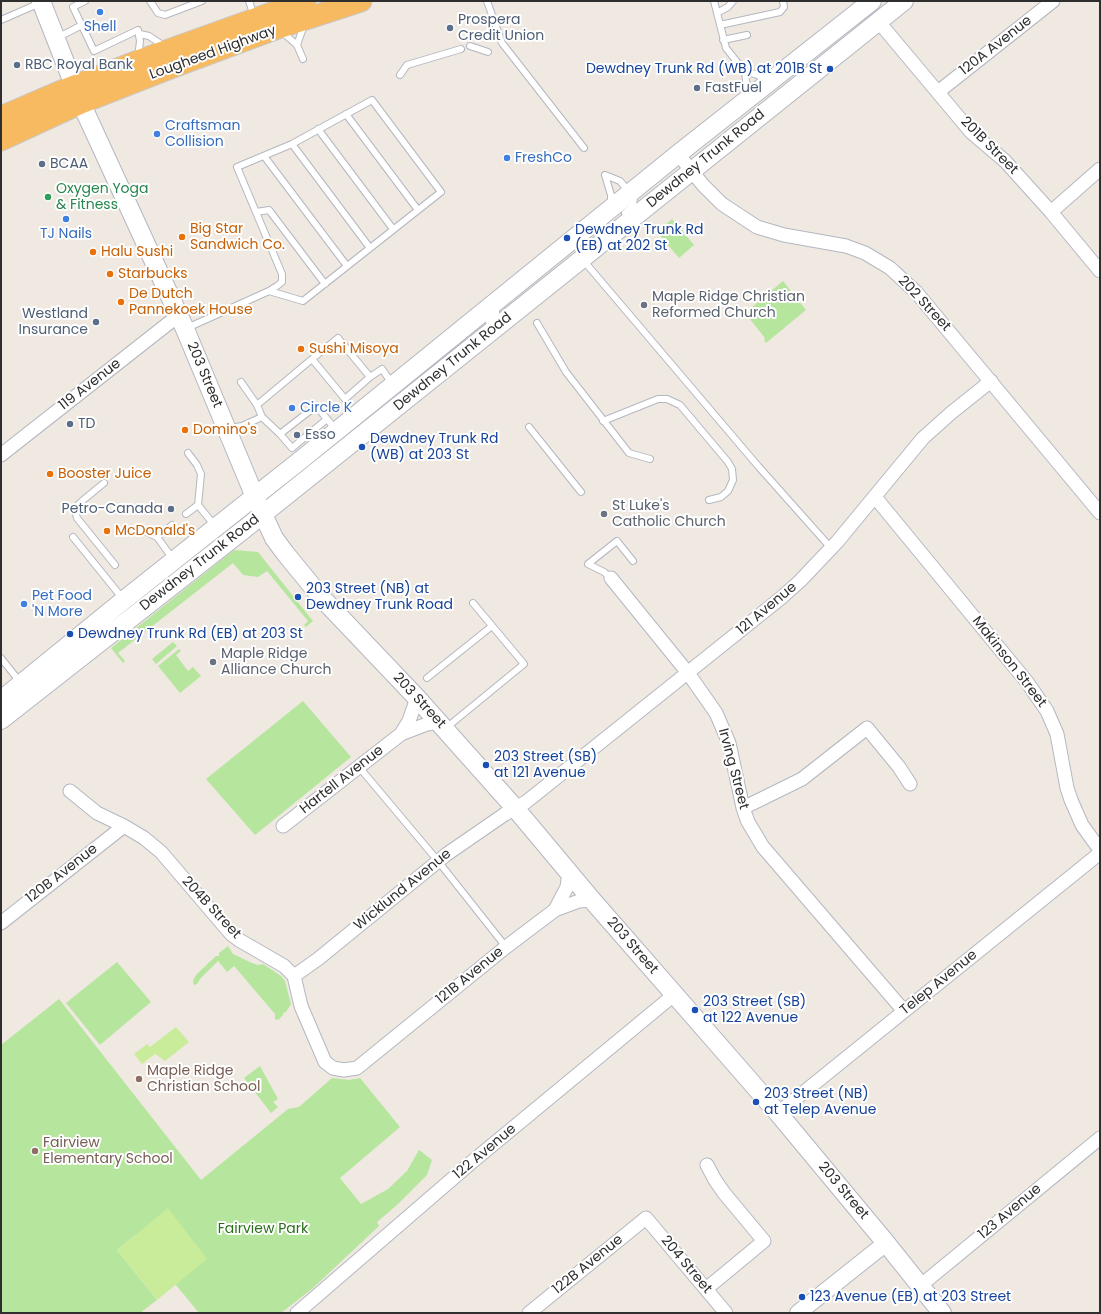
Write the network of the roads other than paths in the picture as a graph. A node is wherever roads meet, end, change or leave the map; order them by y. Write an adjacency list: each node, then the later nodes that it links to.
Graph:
1 (85, 1): 20 (lane)
2 (150, 1): 3 (lane)
3 (202, 1)
4 (361, 1): 15 (highway, Lougheed Highway)
5 (714, 1): 16 (lane)
6 (733, 1): 16 (lane)
7 (783, 1): 19 (lane)
8 (872, 1): 35 (main road, Dewdney Trunk Road)
9 (879, 1): 18 (main road)
10 (904, 1): 18 (main road, Dewdney Trunk Road)
11 (1053, 1): 36 (street, 120A Avenue)
12 (41, 2): 17 (lane); 24 (main road, 203 Street)
13 (487, 2): 44 (lane)
14 (252, 10): 15 (highway, Lougheed Highway); 28 (highway, Lougheed Highway)
15 (305, 10): 21 (highway, Lougheed Highway); 26 (lane)
16 (717, 13): 19 (lane)
17 (1, 20)
18 (878, 21): 36 (street, 201B Street); 48 (main road, Dewdney Trunk Road)
19 (720, 25): 25 (lane)
20 (82, 26): 22 (lane); 24 (lane)
21 (278, 28): 26 (lane); 37 (highway, Lougheed Highway)
22 (140, 34): 28 (lane); 32 (lane)
23 (747, 35): 25 (lane)
24 (56, 38): 37 (main road, 203 Street)
25 (723, 40): 33 (lane)
26 (297, 45): 31 (lane)
27 (470, 46): 30 (lane)
28 (173, 47): 32 (highway, Lougheed Highway)
29 (461, 49): 34 (lane)
30 (488, 52)
31 (302, 59)
32 (138, 60): 37 (highway, Lougheed Highway)
33 (745, 72): 35 (lane); 38 (lane)
34 (400, 75)
35 (771, 81): 38 (main road, Dewdney Trunk Road)
36 (938, 92): 52 (street, 201B Street)
37 (78, 94): 40 (highway, Lougheed Highway); 42 (highway, Lougheed Highway); 62 (main road, 203 Street)
38 (752, 96): 45 (main road, Dewdney Trunk Road)
39 (346, 114): 41 (lane); 50 (lane); 50 (lane)
40 (1, 117)
41 (318, 129): 43 (lane); 54 (lane)
42 (1, 140)
43 (292, 144): 46 (lane); 55 (lane)
44 (584, 148)
45 (678, 154): 48 (street, 202 Street); 49 (main road, Dewdney Trunk Road)
46 (264, 156): 51 (lane); 57 (lane)
47 (1100, 169): 52 (street)
48 (691, 170): 56 (main road, Dewdney Trunk Road); 67 (street, 202 Street)
49 (630, 193): 53 (main road, Dewdney Trunk Road); 53 (lane)
50 (418, 210): 54 (lane)
51 (256, 212): 59 (lane); 60 (lane)
52 (1051, 212): 58 (street, 201B Street)
53 (616, 213): 61 (main road, Dewdney Trunk Road)
54 (393, 230): 55 (lane)
55 (370, 248): 57 (lane)
56 (582, 258): 89 (main road, Dewdney Trunk Road); 95 (lane)
57 (347, 266): 59 (lane)
58 (1100, 271)
59 (325, 284): 60 (lane)
60 (269, 290): 62 (lane)
61 (496, 303): 64 (lane); 69 (main road, Dewdney Trunk Road)
62 (182, 322): 75 (main road, 203 Street); 79 (street, 119 Avenue)
63 (537, 322): 72 (lane)
64 (482, 328)
65 (312, 359): 66 (lane); 66 (lane); 70 (lane)
66 (370, 378): 69 (lane)
67 (991, 381): 84 (street, 121 Avenue); 87 (street, 202 Street)
68 (241, 382): 70 (lane)
69 (394, 386): 73 (main road, Dewdney Trunk Road)
70 (257, 405): 71 (lane)
71 (262, 417): 75 (lane); 76 (lane)
72 (603, 420): 80 (lane); 85 (lane)
73 (332, 425): 76 (lane); 78 (main road, Dewdney Trunk Road)
74 (529, 427): 82 (lane)
75 (226, 428): 83 (main road, 203 Street)
76 (280, 434): 78 (lane)
77 (188, 453): 86 (lane)
78 (297, 454): 83 (main road, Dewdney Trunk Road)
79 (1, 455)
80 (650, 459)
81 (104, 484): 98 (lane)
82 (581, 492)
83 (255, 497): 89 (main road, 203 Street); 91 (main road, Dewdney Trunk Road)
84 (875, 497): 95 (street, 121 Avenue); 119 (street, Makinson Street)
85 (709, 500)
86 (198, 505): 88 (lane); 91 (lane)
87 (1100, 513)
88 (186, 514)
89 (263, 514): 101 (main road, Dewdney Trunk Road); 107 (main road, 203 Street)
90 (172, 525): 94 (lane)
91 (216, 527): 96 (main road, Dewdney Trunk Road)
92 (142, 530): 94 (lane)
93 (73, 537): 101 (lane)
94 (157, 537): 96 (lane)
95 (832, 548): 104 (street, 121 Avenue)
96 (174, 560): 101 (main road, Dewdney Trunk Road)
97 (633, 561): 99 (lane)
98 (115, 565)
99 (611, 578): 104 (street, Irving Street)
100 (473, 603): 102 (lane)
101 (130, 607): 106 (main road, Dewdney Trunk Road); 109 (main road, Dewdney Trunk Road)
102 (492, 626): 105 (lane); 110 (lane)
103 (1, 658): 106 (lane)
104 (688, 673): 115 (street, 121 Avenue); 116 (street, Irving Street)
105 (428, 678)
106 (21, 683): 108 (main road, Dewdney Trunk Road)
107 (417, 698): 110 (main road, 203 Street); 111 (street, Hartell Avenue)
108 (1, 700)
109 (1, 720)
110 (442, 726): 111 (street, Hartell Avenue); 115 (main road, 203 Street)
111 (401, 734): 112 (street, Hartell Avenue)
112 (359, 767): 118 (street, Hartell Avenue); 120 (lane)
113 (910, 784): 116 (street)
114 (70, 791): 117 (street, 204B Street)
115 (515, 808): 120 (street, Wicklund Avenue); 121 (main road, 203 Street)
116 (743, 808): 128 (street, Irving Street)
117 (124, 826): 124 (street, 120B Avenue); 126 (street, 204B Street)
118 (283, 826)
119 (1100, 852): 128 (street, Telep Avenue)
120 (438, 861): 125 (lane); 126 (street, Wicklund Avenue)
121 (569, 872): 122 (main road, 203 Street); 123 (street)
122 (592, 900): 123 (street, 121B Avenue); 127 (main road, 203 Street)
123 (555, 910): 125 (street, 121B Avenue)
124 (1, 923)
125 (506, 947): 126 (street, 121B Avenue)
126 (294, 976)
127 (675, 994): 129 (main road, 203 Street); 136 (street, 122 Avenue)
128 (904, 1011): 129 (street, Telep Avenue)
129 (778, 1113): 133 (main road, 203 Street)
130 (1100, 1138): 134 (street, 123 Avenue)
131 (707, 1165): 135 (street)
132 (646, 1218): 135 (street, 204 Street); 137 (street, 122B Avenue)
133 (886, 1243): 134 (main road, 203 Street); 139 (street)
134 (920, 1286): 140 (main road, 203 Street)
135 (706, 1289): 138 (street, 204 Street)
136 (297, 1313)
137 (529, 1313)
138 (726, 1313)
139 (798, 1313)
140 (942, 1313)

